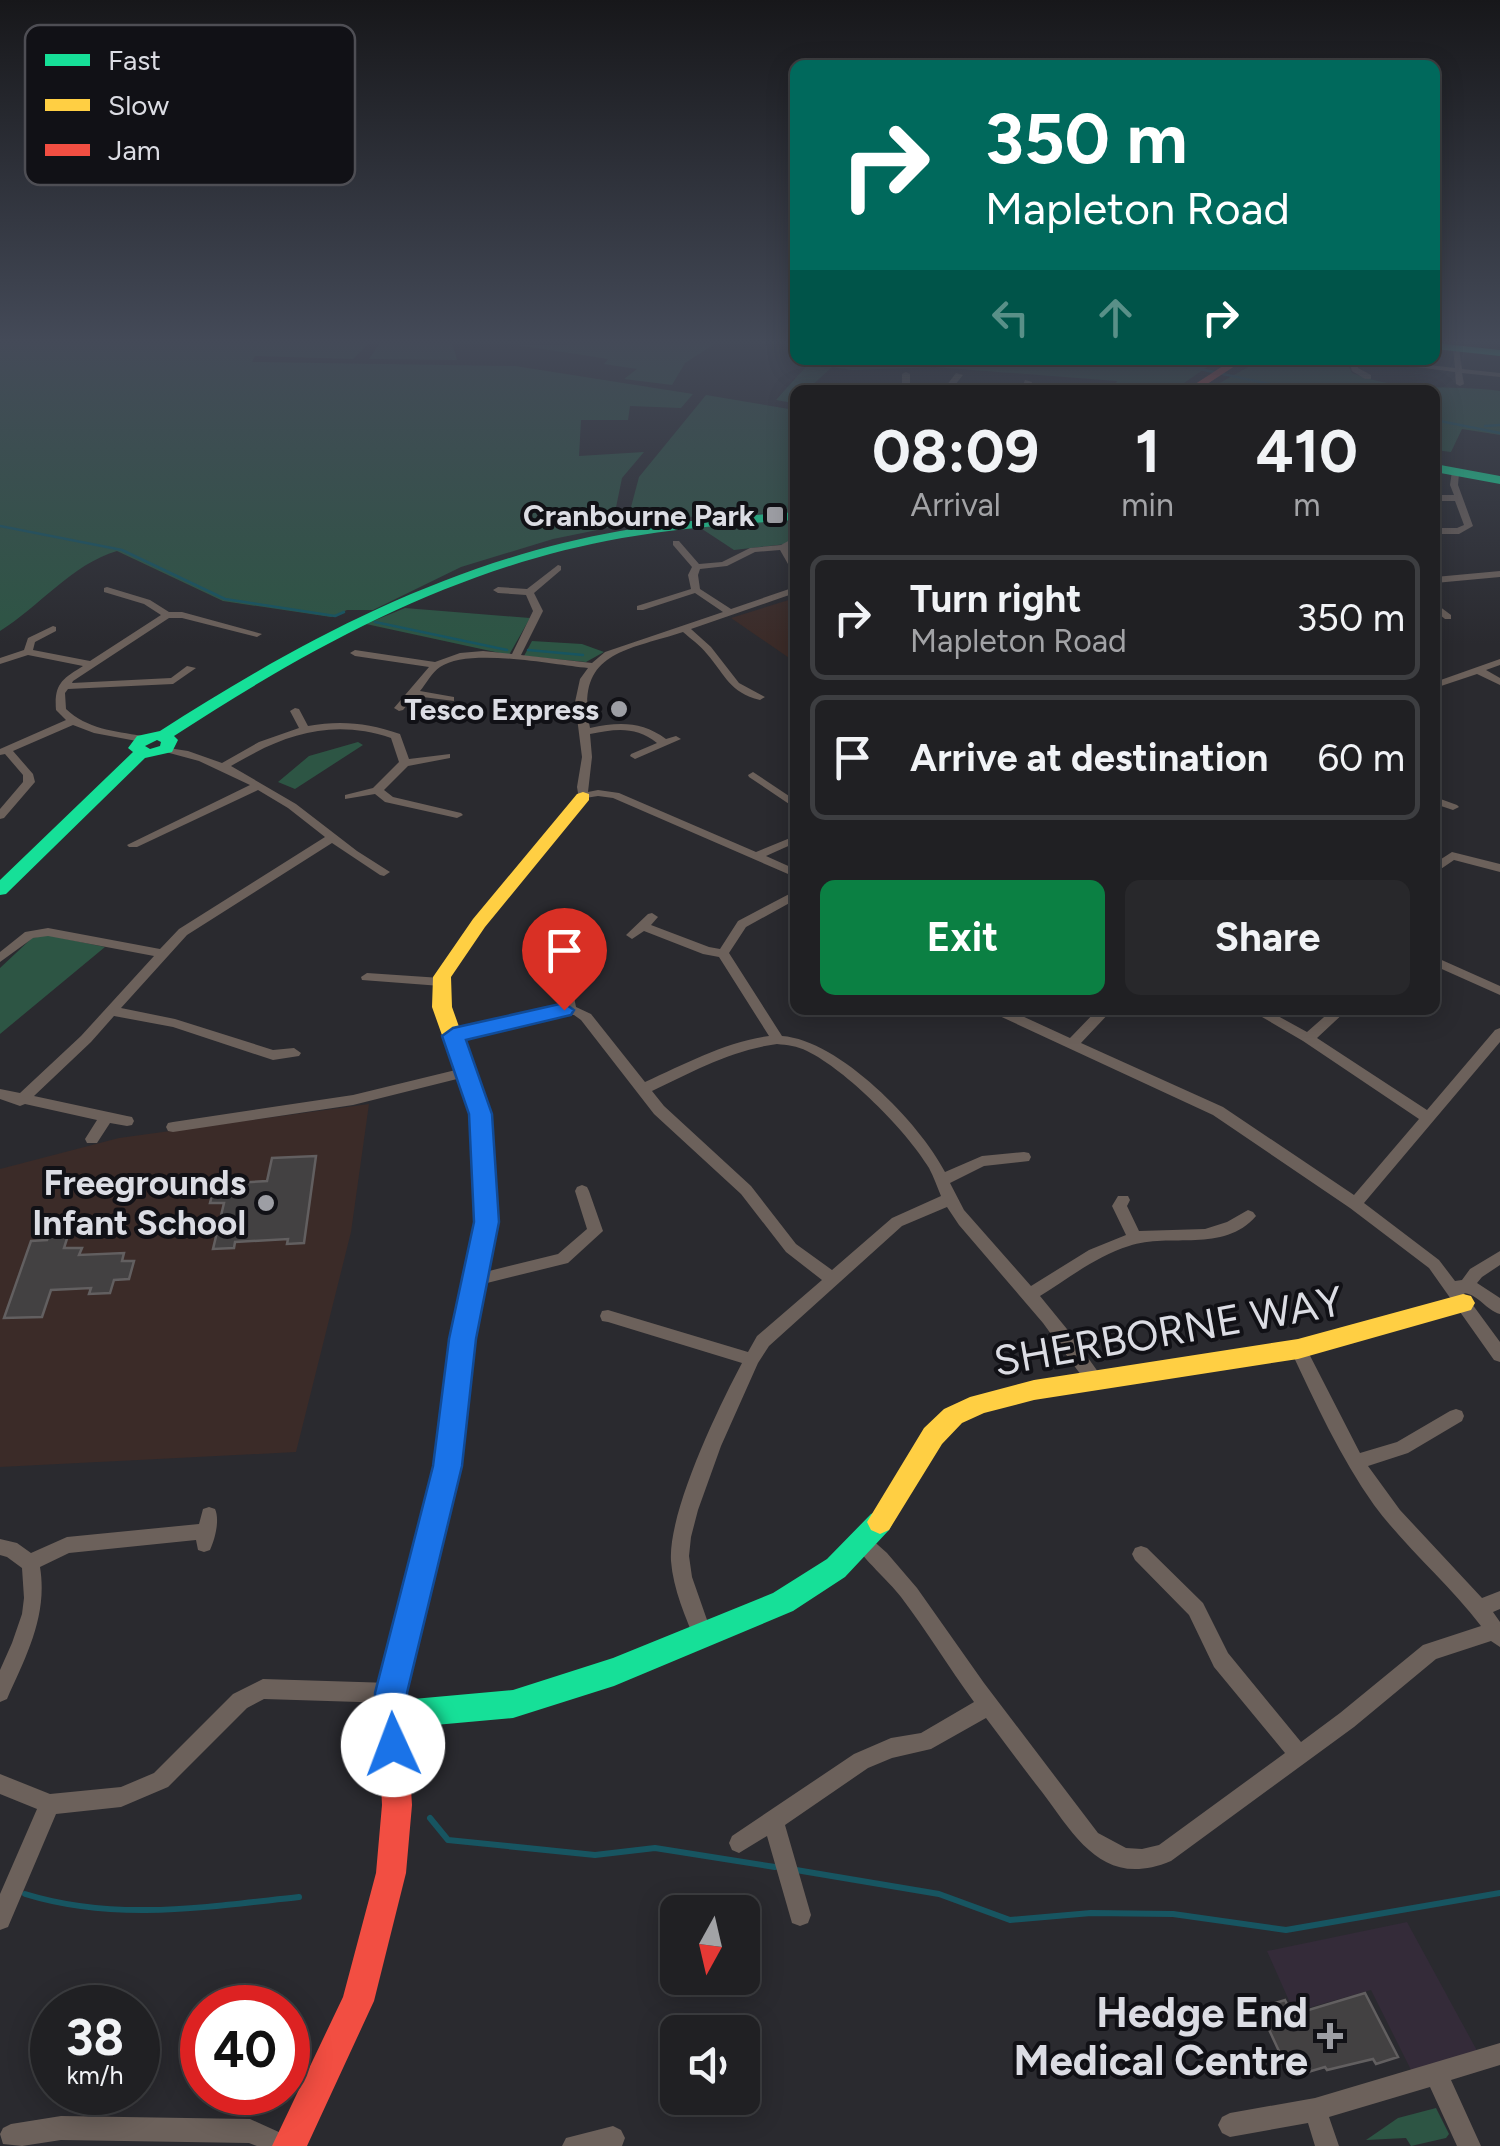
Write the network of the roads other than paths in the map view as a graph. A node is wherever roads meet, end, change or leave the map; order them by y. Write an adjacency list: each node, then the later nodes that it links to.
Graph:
1 (1445, 470): 2 (street); 4 (street)
2 (1500, 480)
3 (1440, 498): 4 (street)
4 (1459, 498): 6 (street)
5 (790, 516): 49 (street)
6 (1440, 531)
7 (790, 545): 8 (street)
8 (782, 547): 10 (street); 11 (street)
9 (662, 552): 11 (street)
10 (790, 559)
11 (697, 567): 17 (street)
12 (554, 570): 18 (street)
13 (1498, 576): 14 (street)
14 (1440, 580)
15 (107, 590): 23 (street)
16 (501, 590): 18 (street)
17 (696, 590): 20 (street); 22 (street)
18 (529, 592): 30 (street)
19 (790, 592): 22 (street)
20 (644, 604)
21 (1440, 610): 24 (street)
22 (728, 612): 25 (street)
23 (167, 615): 27 (street); 33 (street)
24 (1449, 617)
25 (682, 627): 35 (street); 43 (street)
26 (53, 628): 28 (street)
27 (258, 634)
28 (28, 652): 31 (street); 33 (street)
29 (355, 653): 34 (street)
30 (515, 657): 34 (street); 35 (street)
31 (0, 660)
32 (1500, 662): 37 (street)
33 (90, 664): 40 (street)
34 (436, 665): 41 (street)
35 (593, 666): 48 (street)
36 (191, 668): 40 (street)
37 (1478, 670): 38 (street); 39 (street)
38 (1500, 682)
39 (1440, 683)
40 (65, 686): 46 (street)
41 (413, 694): 42 (street); 44 (street)
42 (450, 699)
43 (749, 699)
44 (399, 708)
45 (293, 716): 47 (street)
46 (71, 722): 49 (street); 50 (street)
47 (305, 730): 53 (street); 54 (street)
48 (583, 732): 52 (street); 59 (street)
49 (153, 744): 54 (street); 75 (street)
50 (3, 751): 65 (street)
51 (446, 756): 53 (street)
52 (635, 756)
53 (405, 763): 57 (street)
54 (222, 767): 56 (street)
55 (758, 776): 60 (street)
56 (255, 787): 66 (street); 67 (street)
57 (376, 790): 58 (street); 64 (street)
58 (349, 797)
59 (583, 797): 70 (street); 83 (street)
60 (790, 801)
61 (1440, 802): 63 (street)
62 (175, 806): 66 (street)
63 (1453, 807)
64 (457, 815)
65 (0, 816)
66 (190, 818): 69 (street)
67 (330, 839): 74 (street); 78 (street)
68 (790, 841): 70 (street)
69 (133, 845)
70 (757, 856): 73 (street)
71 (1440, 865): 72 (street)
72 (1500, 868)
73 (790, 870)
74 (384, 872)
75 (0, 890)
76 (790, 899): 79 (street)
77 (642, 926): 79 (street)
78 (160, 953): 80 (street); 87 (street)
79 (723, 953): 95 (street)
80 (0, 958)
81 (1440, 963): 84 (street)
82 (367, 977): 83 (street)
83 (441, 982): 93 (street)
84 (1500, 991)
85 (567, 992): 86 (street)
86 (570, 1009): 93 (street); 99 (street)
87 (111, 1011): 97 (street); 101 (street)
88 (1009, 1015): 96 (street)
89 (1100, 1015): 96 (street)
90 (1265, 1015): 94 (street)
91 (1334, 1015): 94 (street)
92 (1500, 1033): 103 (street)
93 (453, 1036): 98 (street)
94 (1308, 1038): 103 (street)
95 (777, 1039): 99 (street); 108 (street)
96 (1072, 1044): 112 (street)
97 (294, 1054)
98 (468, 1072): 105 (street); 116 (street)
99 (642, 1089): 117 (street)
100 (0, 1094): 101 (street)
101 (20, 1100): 102 (street)
102 (106, 1117): 104 (street); 106 (street)
103 (1427, 1118): 112 (street)
104 (127, 1121)
105 (172, 1127)
106 (92, 1139)
107 (1014, 1153): 108 (street)
108 (943, 1180): 110 (street)
109 (582, 1190): 116 (street)
110 (950, 1199): 117 (street); 119 (street)
111 (1123, 1200): 114 (street)
112 (1354, 1204): 118 (street)
113 (1248, 1216): 114 (street)
114 (1134, 1238): 119 (street)
115 (1500, 1257): 118 (street)
116 (474, 1280): 138 (street)
117 (832, 1280): 124 (street)
118 (1462, 1292): 120 (street); 122 (street, SHERBORNE WAY); 123 (street)
119 (1029, 1295): 125 (street)
120 (1500, 1308)
121 (608, 1316): 124 (street)
122 (1298, 1349): 125 (street, SHERBORNE WAY); 127 (street)
123 (1500, 1355)
124 (750, 1358): 136 (street)
125 (1094, 1381): 129 (street, SHERBORNE WAY)
126 (1456, 1416): 127 (street)
127 (1359, 1461): 134 (street)
128 (207, 1530): 132 (street)
129 (862, 1543): 136 (street, SHERBORNE WAY); 139 (street)
130 (0, 1547): 132 (street)
131 (1141, 1554): 141 (street)
132 (30, 1563): 137 (street)
133 (1500, 1600): 134 (street)
134 (1479, 1608): 135 (street)
135 (1498, 1634): 141 (street)
136 (703, 1638): 140 (street, SHERBORNE WAY)
137 (0, 1692)
138 (391, 1693): 140 (street); 143 (street)
139 (989, 1705): 141 (street); 144 (street)
140 (391, 1715): 154 (street)
141 (1299, 1756)
142 (0, 1784): 143 (street)
143 (50, 1804): 147 (street)
144 (773, 1820): 145 (street); 146 (street)
145 (739, 1843)
146 (792, 1909)
147 (0, 1920)
148 (1500, 2054): 149 (street)
149 (1436, 2074): 150 (street); 157 (street)
150 (1314, 2110): 151 (street); 156 (street)
151 (1230, 2125)
152 (11, 2136): 154 (street)
153 (613, 2138): 155 (street)
154 (286, 2146)
155 (576, 2146)
156 (1327, 2146)
157 (1468, 2146)

